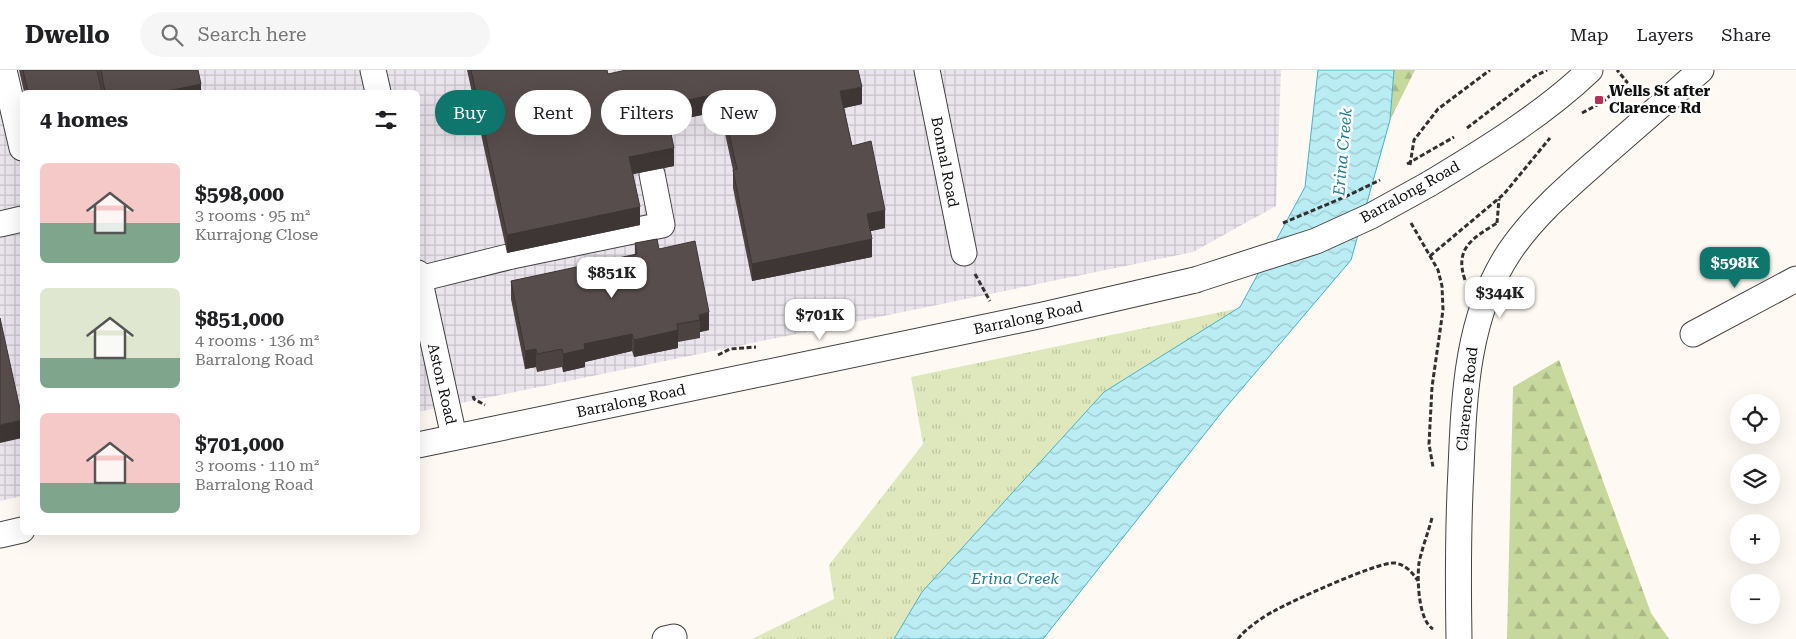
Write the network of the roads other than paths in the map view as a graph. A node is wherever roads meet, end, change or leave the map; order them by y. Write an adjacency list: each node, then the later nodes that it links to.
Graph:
1 (4, 70): 7 (street)
2 (373, 70): 6 (street)
3 (926, 70): 11 (street, Bonnal Road)
4 (1590, 70): 16 (street, Barralong Road, bridge)
5 (1702, 70): 20 (street, Clarence Road)
6 (378, 90)
7 (20, 139)
8 (652, 174): 12 (street)
9 (20, 219): 10 (street)
10 (0, 224)
11 (964, 254)
12 (420, 276)
13 (1796, 279): 15 (street)
14 (420, 285): 16 (street, Aston Road)
15 (1692, 334)
16 (454, 437): 17 (street, Barralong Road)
17 (420, 445)
18 (20, 530): 19 (street)
19 (0, 535)
20 (1448, 635)

